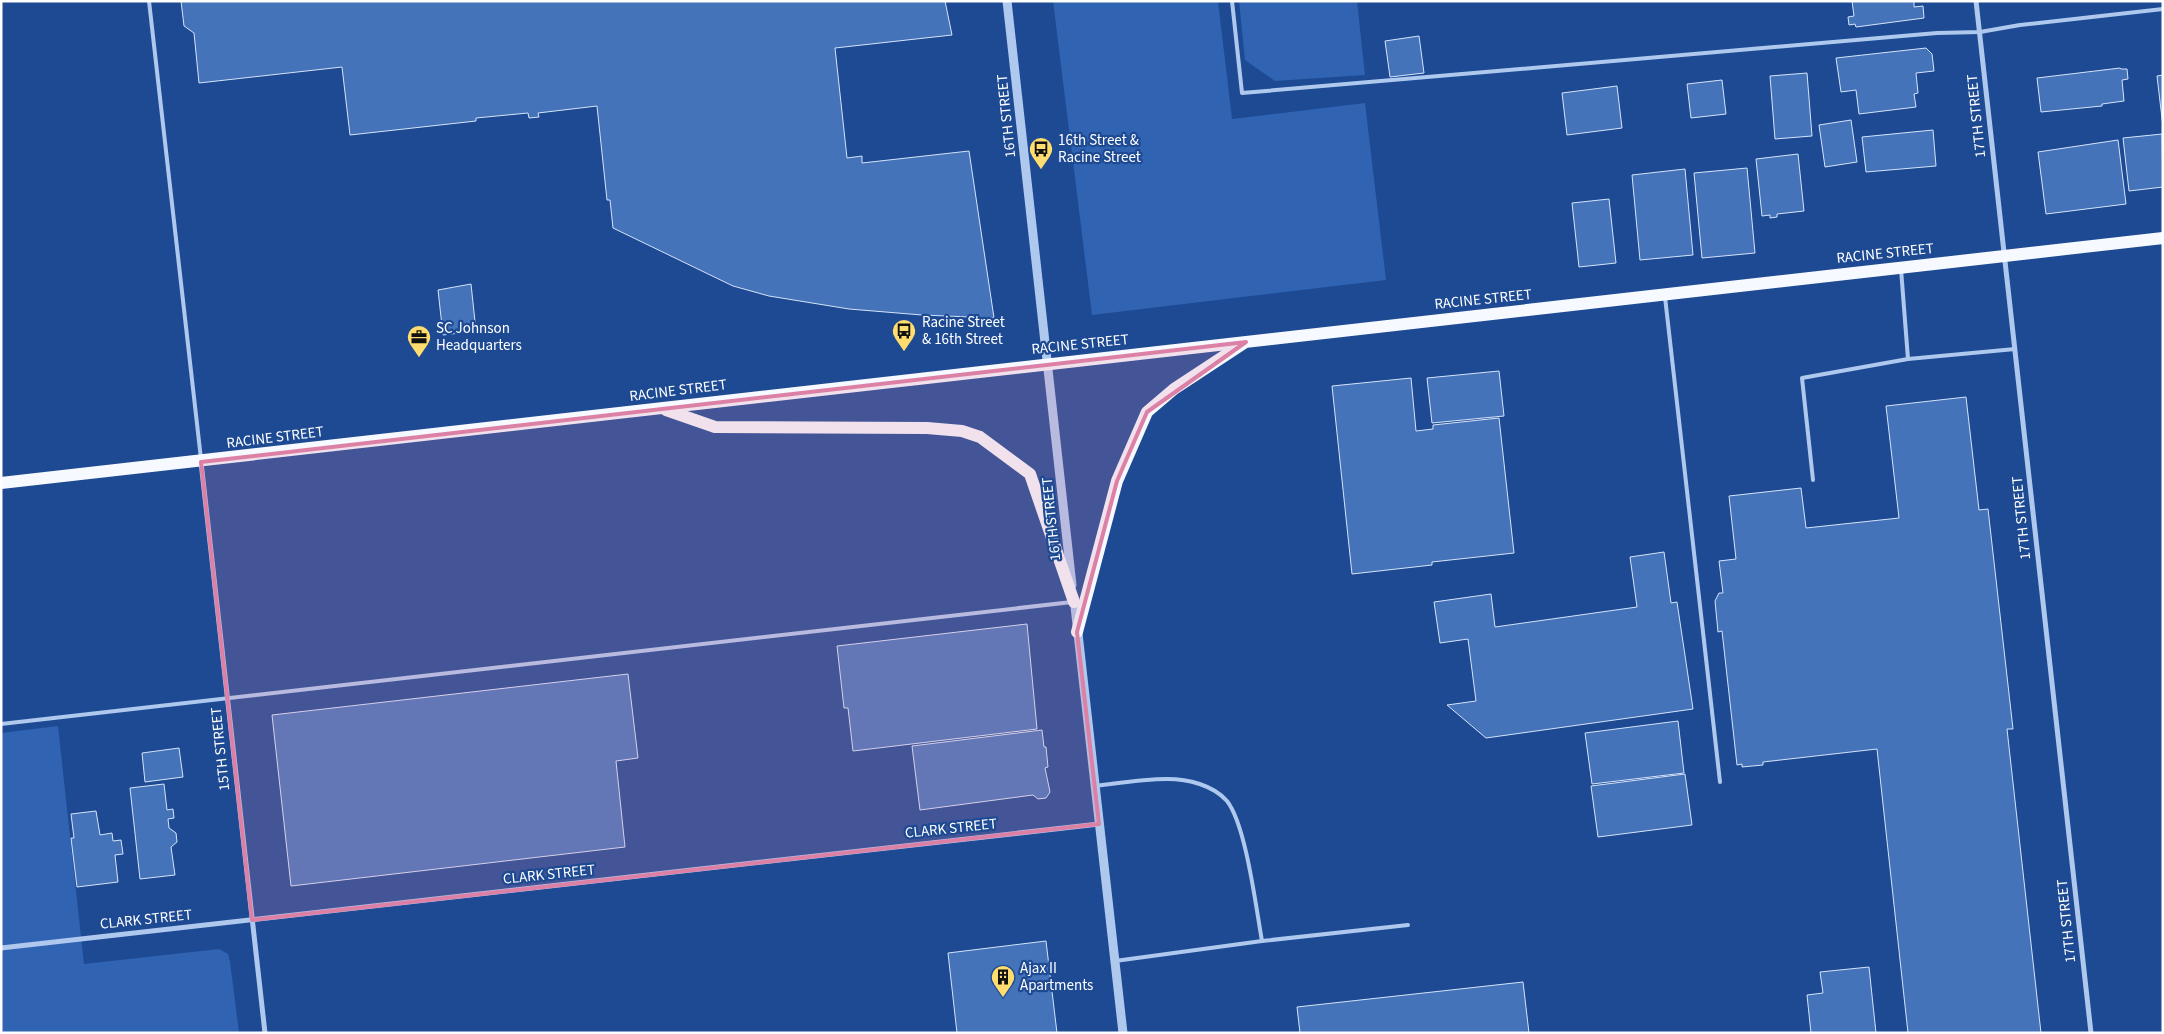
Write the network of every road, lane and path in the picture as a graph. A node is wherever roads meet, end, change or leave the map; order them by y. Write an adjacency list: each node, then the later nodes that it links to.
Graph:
1 (149, 1): 16 (lane)
2 (1007, 1): 14 (street, 16TH STREET)
3 (1232, 1): 6 (lane)
4 (1976, 1): 6 (street, 17TH STREET)
5 (2163, 8): 6 (lane)
6 (1980, 32): 8 (street, 17TH STREET)
7 (2163, 238): 8 (main road, RACINE STREET)
8 (2004, 256): 9 (main road, RACINE STREET); 12 (street, 17TH STREET)
9 (1901, 267): 10 (main road, RACINE STREET); 13 (lane)
10 (1665, 295): 11 (main road, RACINE STREET); 23 (lane)
11 (1246, 342): 14 (main road, RACINE STREET); 20 (main road)
12 (2015, 349): 13 (lane); 33 (street, 17TH STREET)
13 (1908, 359): 17 (lane)
14 (1047, 364): 15 (main road, RACINE STREET); 19 (street, 16TH STREET)
15 (661, 408): 16 (main road, RACINE STREET); 19 (main road)
16 (201, 462): 18 (main road, RACINE STREET); 21 (street, 15TH STREET)
17 (1813, 480)
18 (1, 483)
19 (1074, 602): 20 (street, 16TH STREET); 21 (lane)
20 (1077, 632): 24 (street, 16TH STREET)
21 (227, 699): 22 (lane); 26 (street, 15TH STREET)
22 (1, 724)
23 (1720, 782)
24 (1095, 786): 25 (street, 16TH STREET); 28 (lane)
25 (1099, 824): 26 (street, CLARK STREET); 30 (street, 16TH STREET)
26 (252, 920): 29 (street, CLARK STREET); 31 (street, 15TH STREET)
27 (1408, 926): 28 (lane)
28 (1262, 941): 30 (lane)
29 (1, 948)
30 (1115, 961): 32 (street, 16TH STREET)
31 (265, 1033)
32 (1123, 1033)
33 (2091, 1033)

